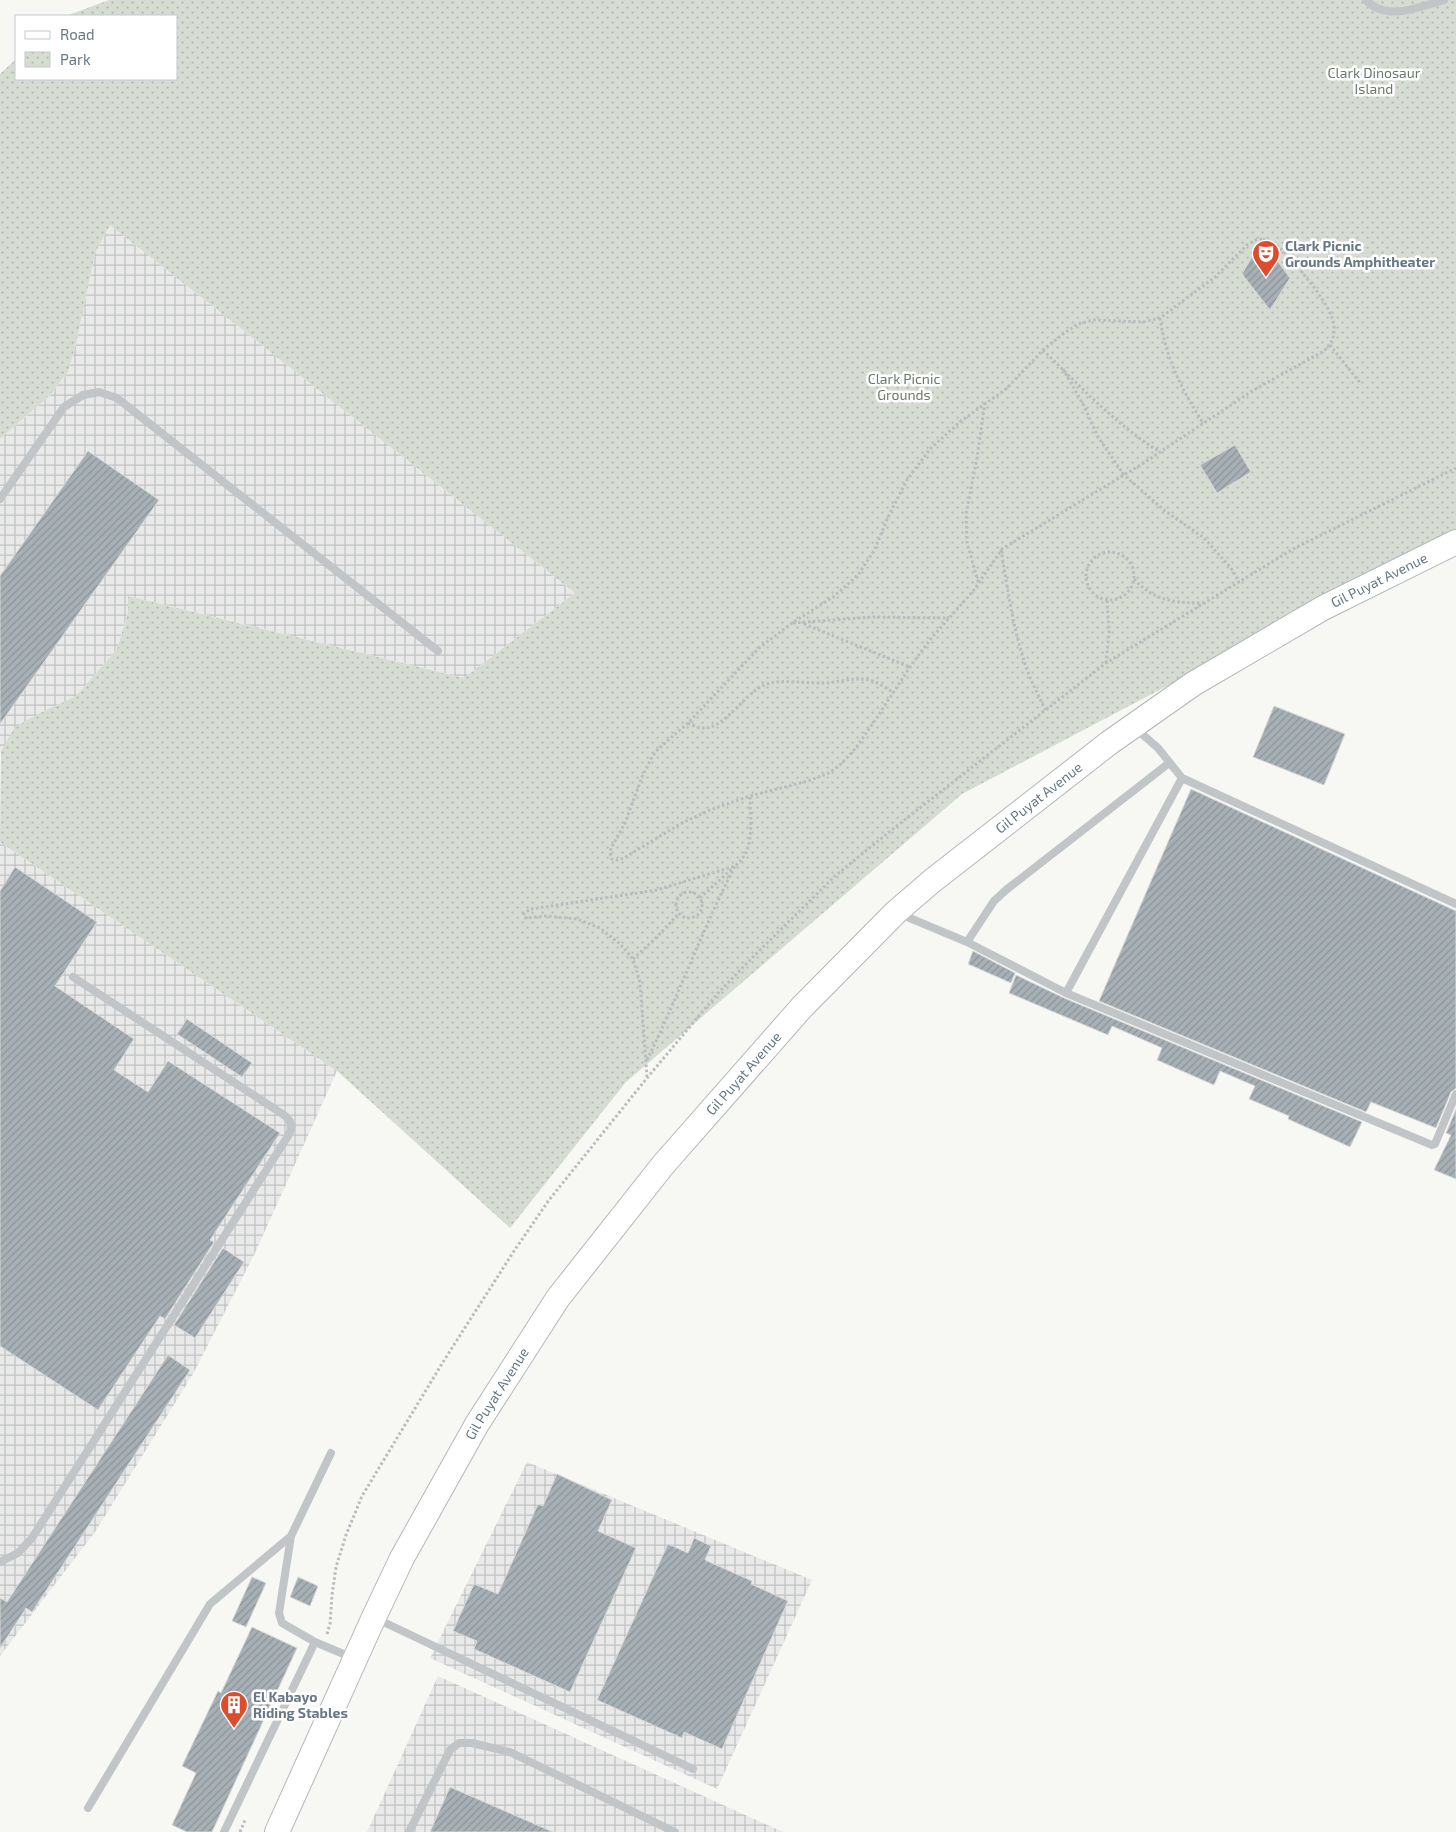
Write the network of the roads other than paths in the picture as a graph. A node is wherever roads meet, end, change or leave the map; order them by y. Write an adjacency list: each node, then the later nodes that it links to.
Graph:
1 (1366, 0): 2 (lane)
2 (1444, 0)
3 (0, 499): 5 (lane)
4 (1456, 542): 6 (main road, Gil Puyat Avenue)
5 (438, 651)
6 (1133, 726): 7 (lane); 10 (main road, Gil Puyat Avenue)
7 (1169, 762): 8 (lane); 11 (lane)
8 (1182, 778): 9 (lane); 13 (lane)
9 (1456, 904)
10 (896, 912): 11 (lane); 18 (main road, Gil Puyat Avenue)
11 (967, 942): 13 (lane)
12 (73, 977): 17 (lane)
13 (1066, 993): 14 (lane)
14 (1456, 1094)
15 (331, 1453): 16 (lane)
16 (291, 1536): 19 (lane); 22 (lane)
17 (0, 1562)
18 (374, 1617): 20 (main road, Gil Puyat Avenue); 21 (lane)
19 (314, 1642): 20 (lane); 23 (lane)
20 (355, 1659): 24 (main road, Gil Puyat Avenue)
21 (693, 1769)
22 (88, 1808)
23 (224, 1832)
24 (277, 1832)
25 (409, 1832): 26 (lane)
26 (675, 1832)

